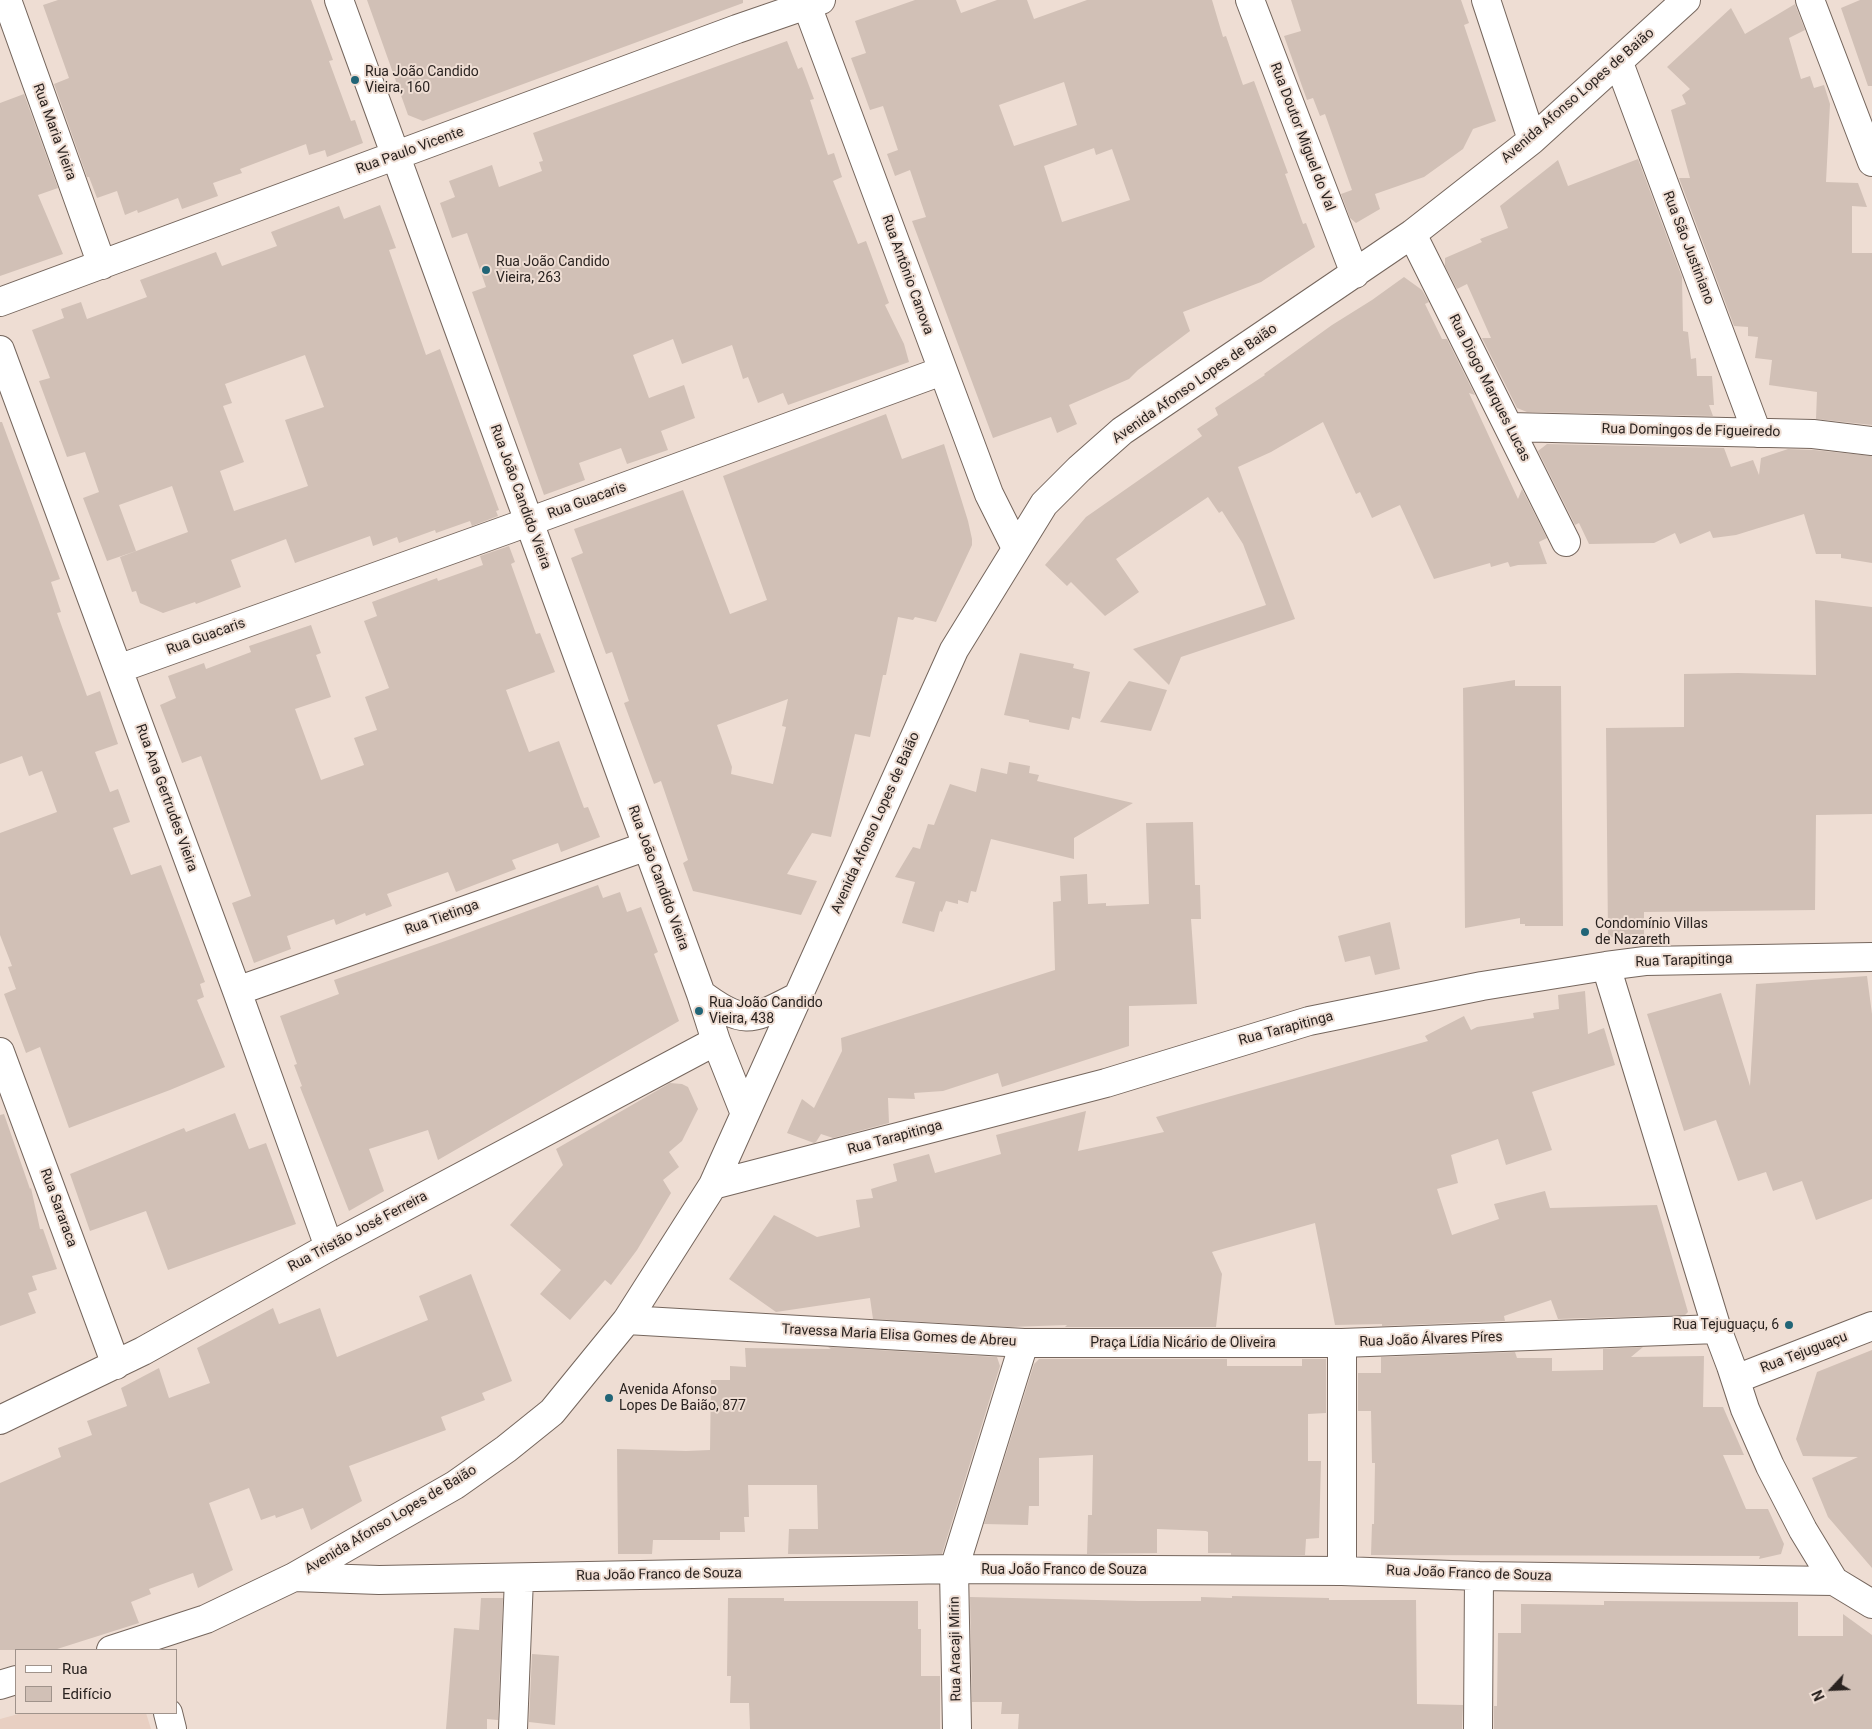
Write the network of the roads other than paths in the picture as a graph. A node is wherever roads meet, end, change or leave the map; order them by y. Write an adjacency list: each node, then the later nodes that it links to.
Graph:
1 (7, 0): 14 (street, Rua Maria Vieira)
2 (340, 0): 11 (street, Rua João Candido Vieira)
3 (1250, 0): 15 (street, Rua Doutor Miguel do Val)
4 (1486, 0): 10 (street)
5 (1686, 0): 8 (street, Avenida Afonso Lopes de Baião)
6 (1810, 0): 9 (street)
7 (811, 2): 11 (street, Rua Paulo Vicente); 18 (street, Rua Antônio Canova)
8 (1619, 63): 10 (street, Avenida Afonso Lopes de Baião); 20 (street, Rua São Justiniano)
9 (1863, 110): 12 (street)
10 (1532, 140): 13 (street, Avenida Afonso Lopes de Baião)
11 (396, 156): 14 (street, Rua Paulo Vicente); 22 (street, Rua João Candido Vieira)
12 (1872, 162)
13 (1412, 234): 15 (street, Avenida Afonso Lopes de Baião); 19 (street, Rua Diogo Marques Lucas)
14 (102, 265): 16 (street, Rua Paulo Vicente)
15 (1355, 274): 24 (street, Avenida Afonso Lopes de Baião)
16 (0, 302)
17 (0, 350): 25 (street, Rua Ana Gertrudes Vieira)
18 (942, 371): 22 (street, Rua Guacaris); 24 (street, Rua Antônio Canova)
19 (1509, 427): 20 (street, Rua Domingos de Figueiredo); 23 (street, Rua Diogo Marques Lucas)
20 (1757, 433): 21 (street, Rua Domingos de Figueiredo)
21 (1872, 441)
22 (529, 522): 25 (street, Rua Guacaris); 26 (street, Rua João Candido Vieira)
23 (1566, 542)
24 (1016, 548): 31 (street, Avenida Afonso Lopes de Baião)
25 (118, 668): 29 (street, Rua Ana Gertrudes Vieira)
26 (646, 846): 29 (street, Rua Tietinga); 30 (street, Rua João Candido Vieira)
27 (1872, 957): 28 (street, Rua Tarapitinga)
28 (1606, 966): 35 (street, Rua Tarapitinga); 39 (street)
29 (237, 991): 36 (street, Rua Ana Gertrudes Vieira)
30 (701, 994): 31 (street); 32 (street, Rua João Candido Vieira)
31 (799, 996): 34 (street, Avenida Afonso Lopes de Baião)
32 (716, 1041): 34 (street, Rua João Candido Vieira); 36 (street, Rua Tristão José Ferreira)
33 (0, 1052): 42 (street, Rua Sararaca)
34 (745, 1114): 35 (street, Avenida Afonso Lopes de Baião)
35 (713, 1185): 37 (street, Avenida Afonso Lopes de Baião)
36 (329, 1247): 42 (street, Rua Tristão José Ferreira)
37 (627, 1320): 40 (street, Travessa Maria Elisa Gomes de Abreu); 45 (street, Avenida Afonso Lopes de Baião)
38 (1872, 1326): 43 (street, Rua Tejuguaçu)
39 (1717, 1329): 41 (street, Rua João Álvares Píres); 43 (street)
40 (1024, 1343): 41 (street, Praça Lídia Nicário de Oliveira); 46 (street, Travessa Maria Elisa Gomes de Abreu)
41 (1342, 1343): 47 (street, Rua João Álvares Píres)
42 (116, 1365): 44 (street, Rua Tristão José Ferreira)
43 (1736, 1379): 52 (street)
44 (0, 1420)
45 (360, 1540): 49 (street, Avenida Afonso Lopes de Baião); 51 (street)
46 (954, 1569): 47 (street, Rua João Franco de Souza); 50 (street, Rua João Franco de Souza); 61 (street, Rua Aracaji Mirin)
47 (1342, 1571): 48 (street, Rua João Franco de Souza)
48 (1479, 1576): 52 (street, Rua João Franco de Souza); 62 (street)
49 (294, 1577): 51 (street, Rua João Franco de Souza); 54 (street, Avenida Afonso Lopes de Baião)
50 (519, 1578): 51 (street, Rua João Franco de Souza); 60 (street)
51 (379, 1580)
52 (1834, 1581): 53 (street)
53 (1872, 1604)
54 (149, 1644): 55 (street, Avenida Afonso Lopes de Baião)
55 (117, 1649)
56 (15, 1680): 57 (street)
57 (0, 1685)
58 (168, 1714): 59 (street)
59 (172, 1729)
60 (513, 1729)
61 (957, 1729)
62 (1478, 1729)

